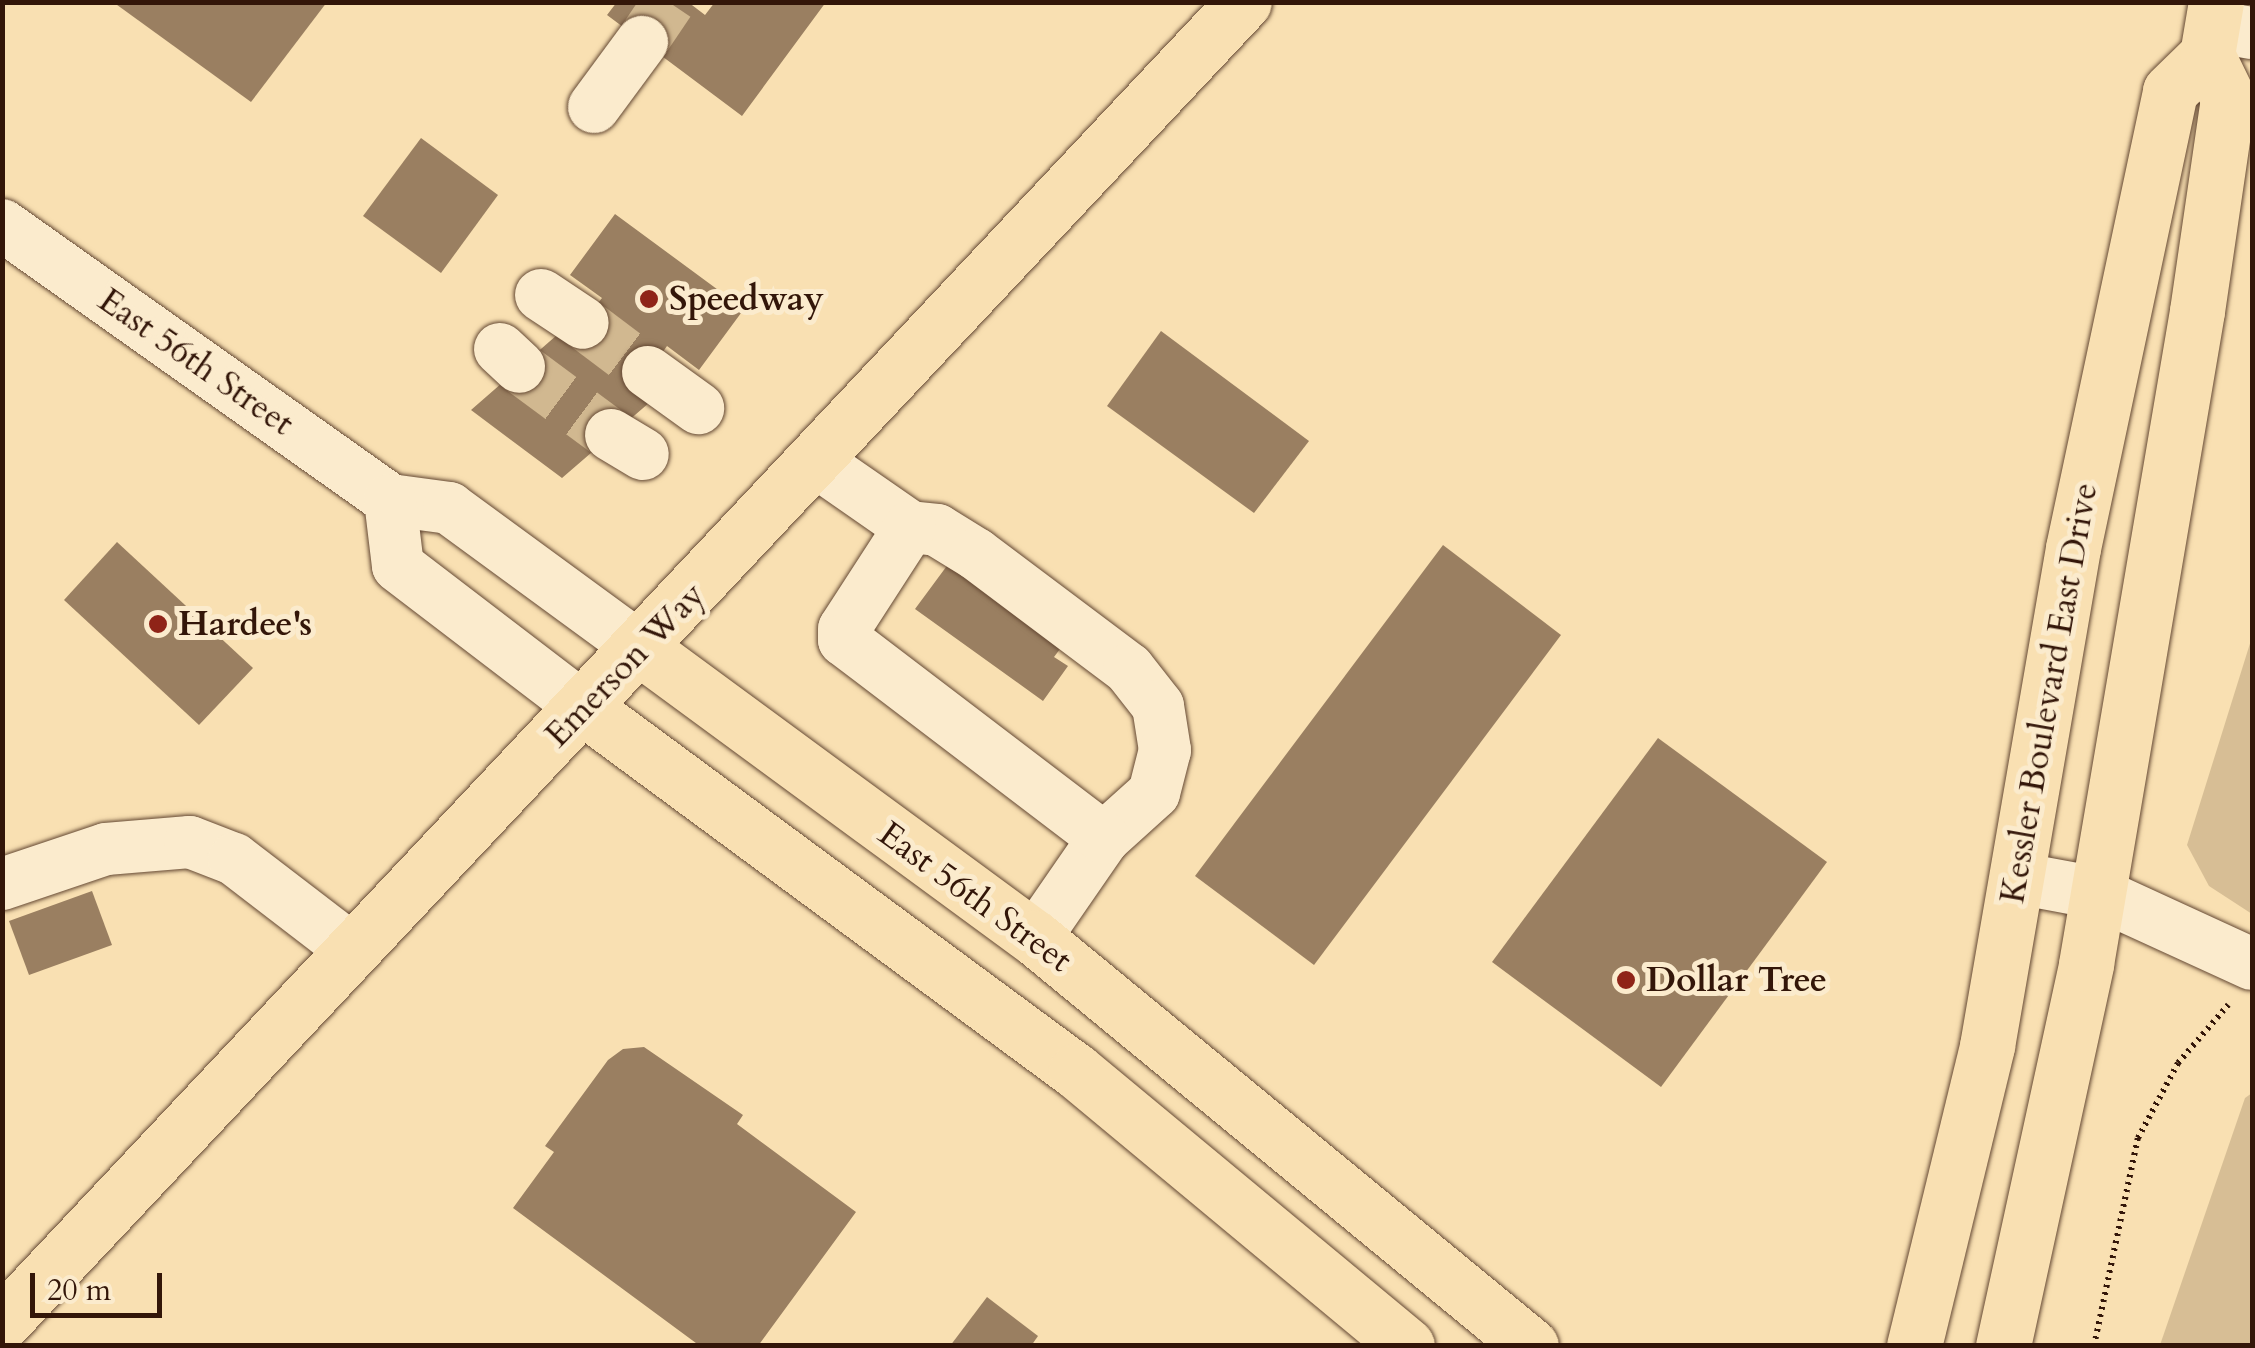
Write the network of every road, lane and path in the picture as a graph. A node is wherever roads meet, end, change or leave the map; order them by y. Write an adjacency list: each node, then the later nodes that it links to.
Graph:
1 (1244, 2): 8 (main road, Emerson Way)
2 (2222, 29): 14 (main road, Kessler Boulevard East Drive); 16 (main road, Kessler Boulevard East Drive)
3 (642, 42): 4 (street)
4 (594, 107)
5 (2, 225): 9 (street, East 56th Street)
6 (648, 372): 7 (street)
7 (698, 408)
8 (818, 463): 10 (street); 11 (main road, Emerson Way)
9 (390, 500): 11 (street, East 56th Street); 12 (street)
10 (910, 528): 13 (street); 13 (street)
11 (640, 648): 12 (main road, Emerson Way); 17 (main road, East 56th Street)
12 (584, 708): 18 (main road, Emerson Way); 21 (main road)
13 (1104, 838): 17 (street)
14 (2017, 878): 16 (street); 23 (main road, Kessler Boulevard East Drive)
15 (2, 884): 18 (street)
16 (2097, 893): 19 (street); 24 (main road, Kessler Boulevard East Drive)
17 (1036, 938): 22 (main road, East 56th Street)
18 (354, 951): 20 (main road, Emerson Way)
19 (2240, 984): 25 (path)
20 (2, 1323)
21 (1407, 1346)
22 (1531, 1346)
23 (1914, 1346)
24 (2003, 1346)
25 (2094, 1346)

